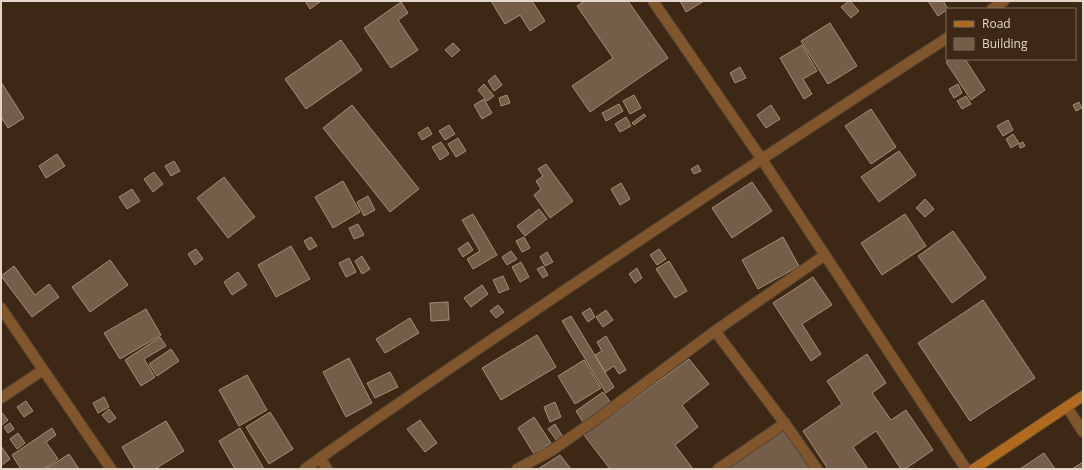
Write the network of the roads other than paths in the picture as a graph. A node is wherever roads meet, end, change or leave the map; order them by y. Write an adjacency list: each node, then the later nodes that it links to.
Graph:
1 (653, 1): 5 (street)
2 (1004, 1): 3 (street)
3 (994, 8)
4 (946, 39): 5 (street)
5 (761, 158): 6 (street); 15 (street)
6 (825, 255): 8 (street); 22 (street)
7 (1, 308): 9 (street)
8 (715, 331): 13 (street); 19 (street)
9 (43, 370): 11 (street); 16 (street)
10 (1083, 396): 12 (street)
11 (1, 398)
12 (1067, 407): 14 (street); 23 (street)
13 (785, 423): 20 (street); 21 (street)
14 (1083, 432)
15 (320, 458): 17 (street); 18 (street)
16 (111, 469)
17 (305, 469)
18 (327, 469)
19 (517, 469)
20 (718, 469)
21 (817, 469)
22 (966, 469)
23 (974, 469)

